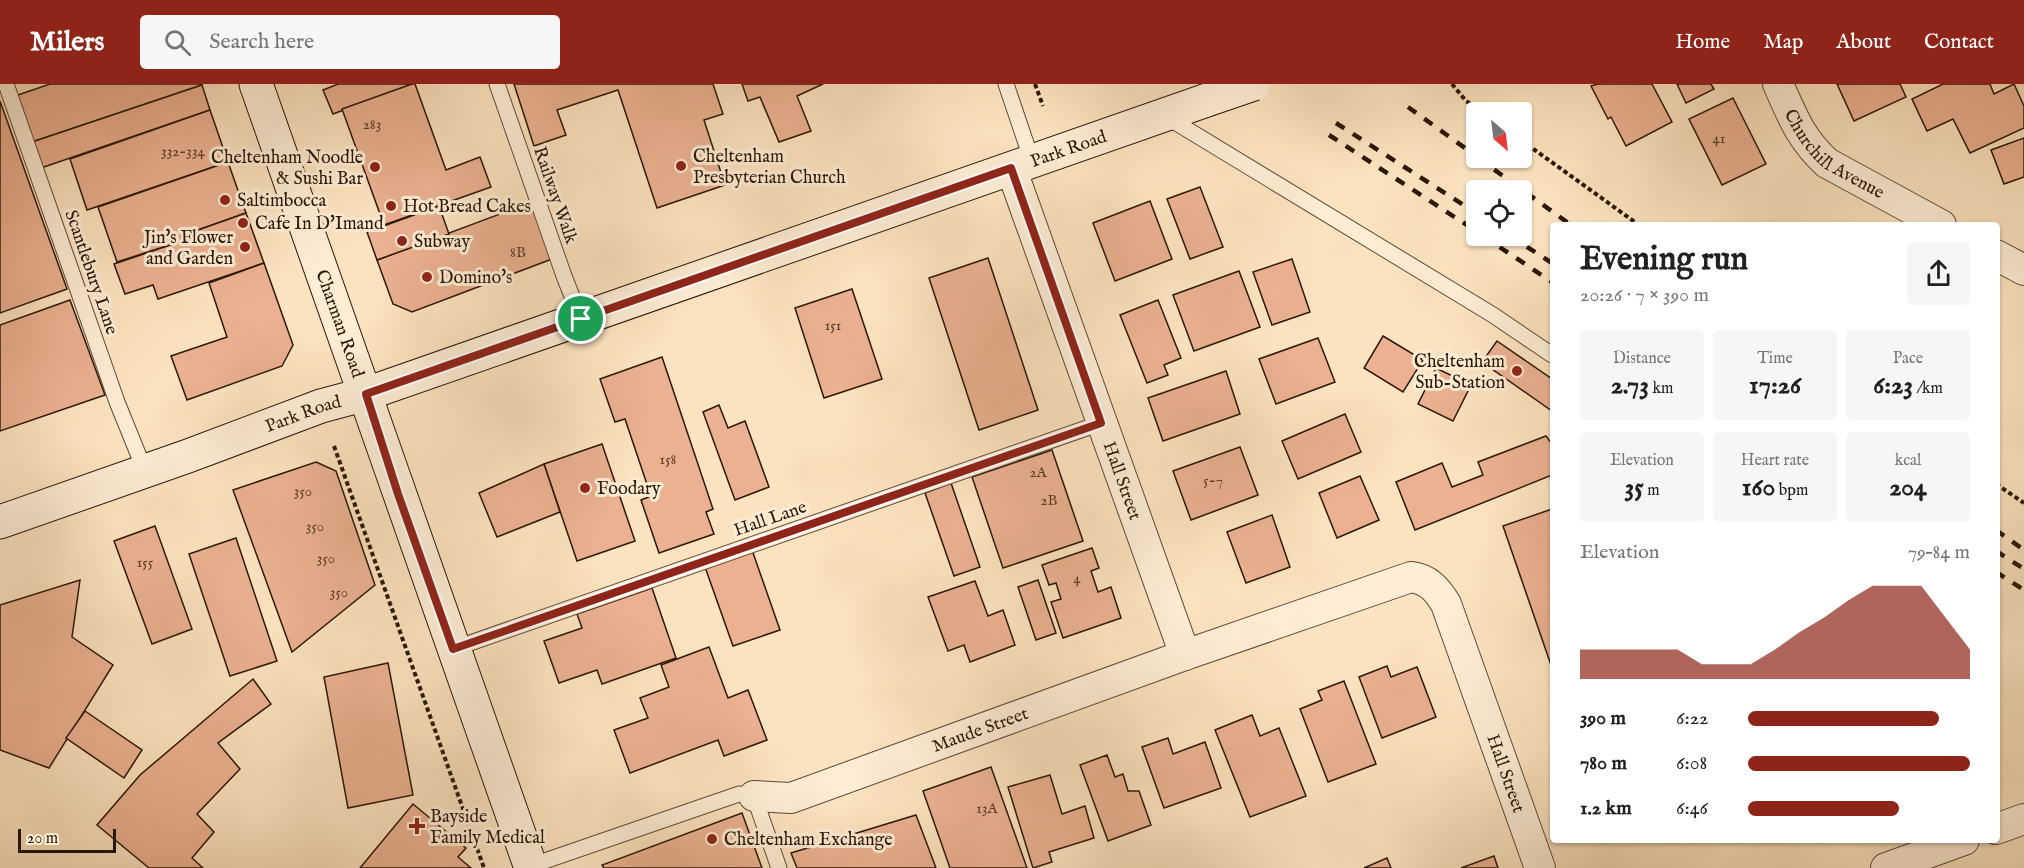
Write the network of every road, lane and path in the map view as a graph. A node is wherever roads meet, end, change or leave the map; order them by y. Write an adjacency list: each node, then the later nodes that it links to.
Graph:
1 (6, 84): 23 (lane, Scantlebury Lane)
2 (256, 84): 20 (street, Charman Road)
3 (497, 84): 18 (lane, Railway Walk)
4 (1006, 84): 13 (lane)
5 (1035, 84): 10 (path)
6 (1254, 84): 11 (street, Park Road, bridge)
7 (1452, 84): 9 (path)
8 (1779, 84): 15 (street, Churchill Avenue)
9 (1468, 102)
10 (1043, 106)
11 (1165, 116): 13 (street, Park Road); 19 (lane)
12 (1532, 148): 14 (path)
13 (1022, 165): 18 (street, Park Road); 21 (street, Hall Street)
14 (1635, 222)
15 (1935, 222)
16 (2000, 257): 17 (street)
17 (2024, 270)
18 (581, 319): 20 (street, Park Road)
19 (1550, 354)
20 (366, 394): 23 (street, Park Road); 28 (street, Charman Road)
21 (1101, 423): 28 (lane, Hall Lane); 29 (street, Hall Street)
22 (334, 446): 35 (path)
23 (145, 471): 26 (street, Park Road)
24 (2000, 487): 25 (path)
25 (2024, 504)
26 (0, 522)
27 (1428, 582): 29 (street, Maude Street); 37 (street, Hall Street)
28 (453, 649): 34 (street, Charman Road)
29 (1185, 655): 30 (street, Maude Street)
30 (754, 796): 34 (lane, Maude Street); 36 (lane)
31 (2024, 819): 32 (street)
32 (2000, 828)
33 (1955, 843): 38 (street)
34 (531, 867)
35 (484, 868)
36 (779, 868)
37 (1540, 868)
38 (1886, 868)

